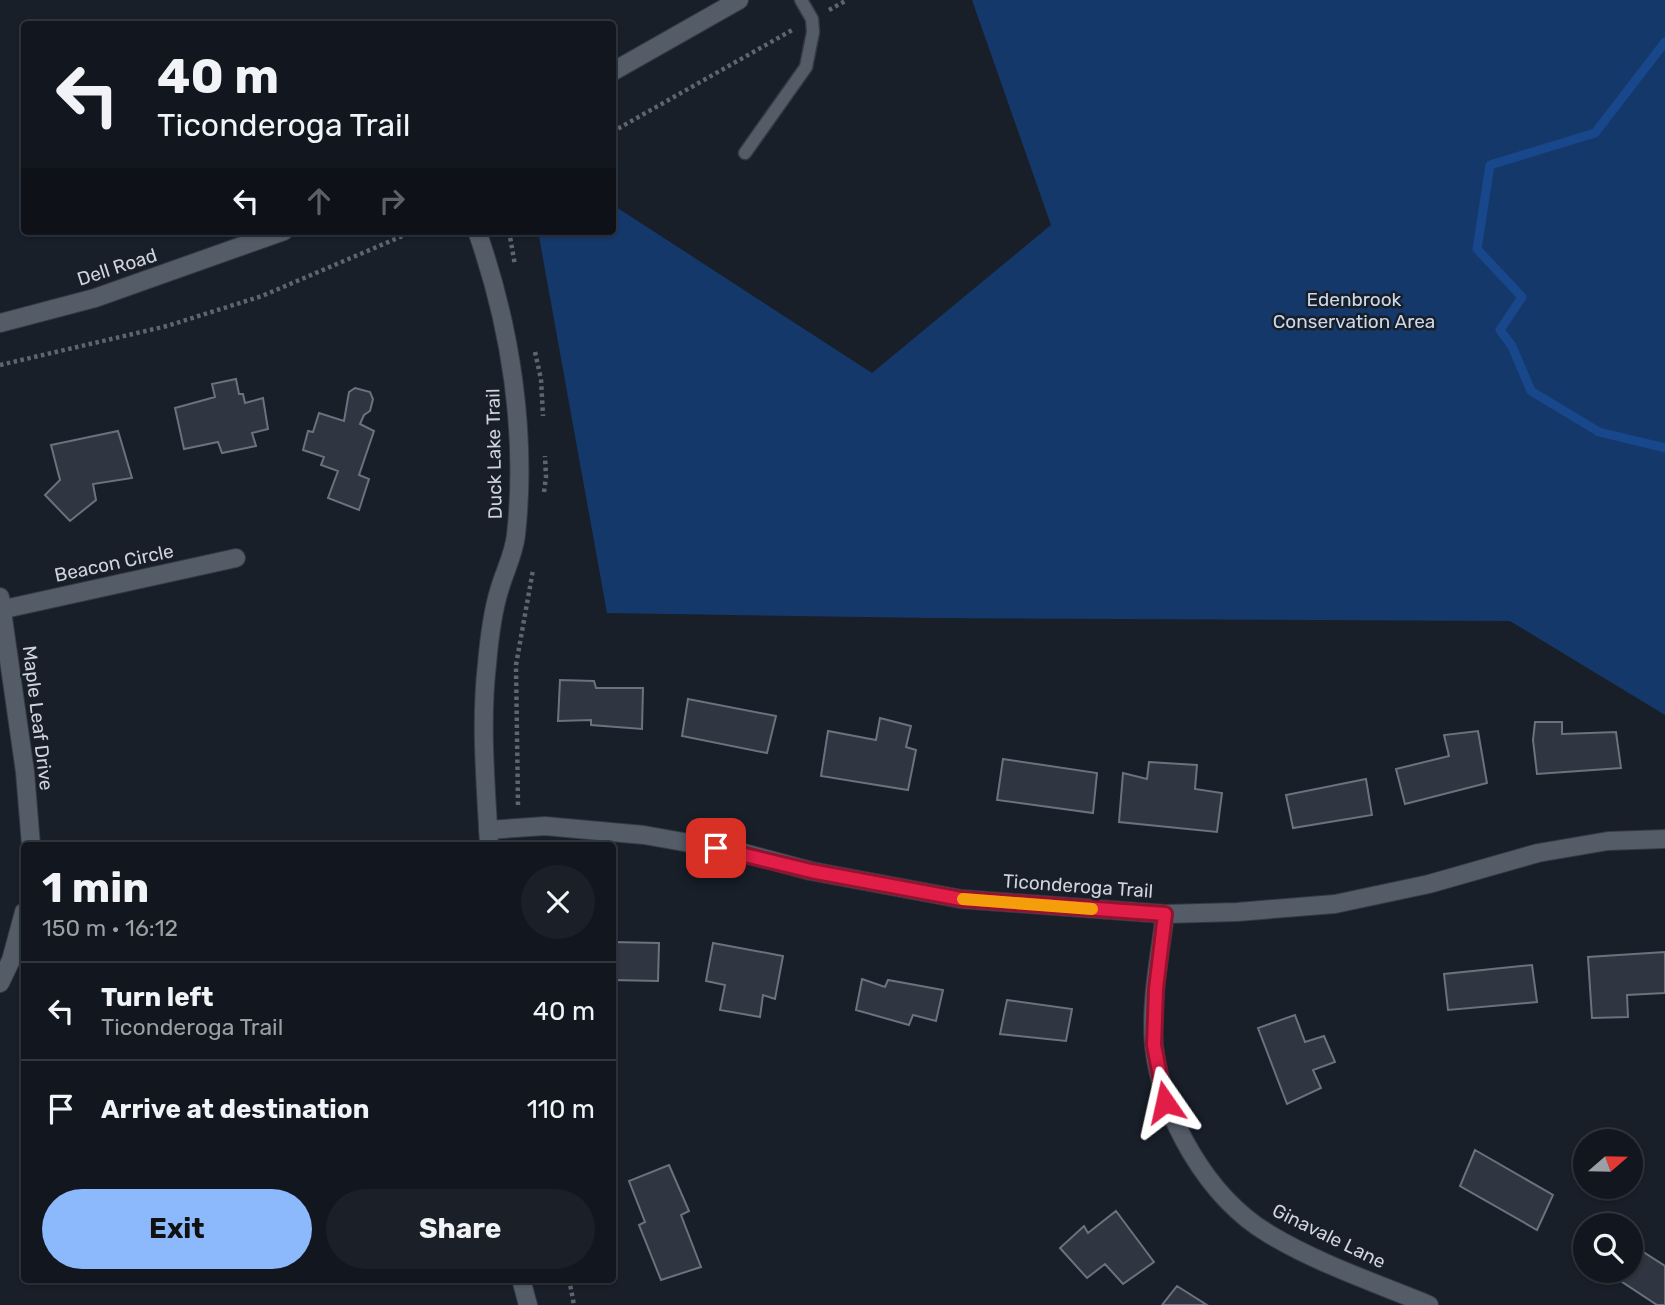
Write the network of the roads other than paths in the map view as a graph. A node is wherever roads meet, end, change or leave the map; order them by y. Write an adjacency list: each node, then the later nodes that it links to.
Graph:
1 (739, 0): 3 (street)
2 (801, 0): 4 (lane)
3 (616, 70)
4 (745, 153)
5 (273, 235): 7 (street, Dell Road)
6 (478, 235): 10 (street, Duck Lake Trail)
7 (0, 323)
8 (236, 558): 9 (street, Beacon Circle)
9 (1, 605): 12 (street, Maple Leaf Drive)
10 (488, 838): 13 (street, Ticonderoga Trail)
11 (1665, 839): 13 (street, Ticonderoga Trail)
12 (31, 842)
13 (1165, 914): 18 (street, Ginavale Lane)
14 (21, 937): 15 (street)
15 (0, 983)
16 (522, 1283): 17 (street)
17 (528, 1305)
18 (1430, 1305)

